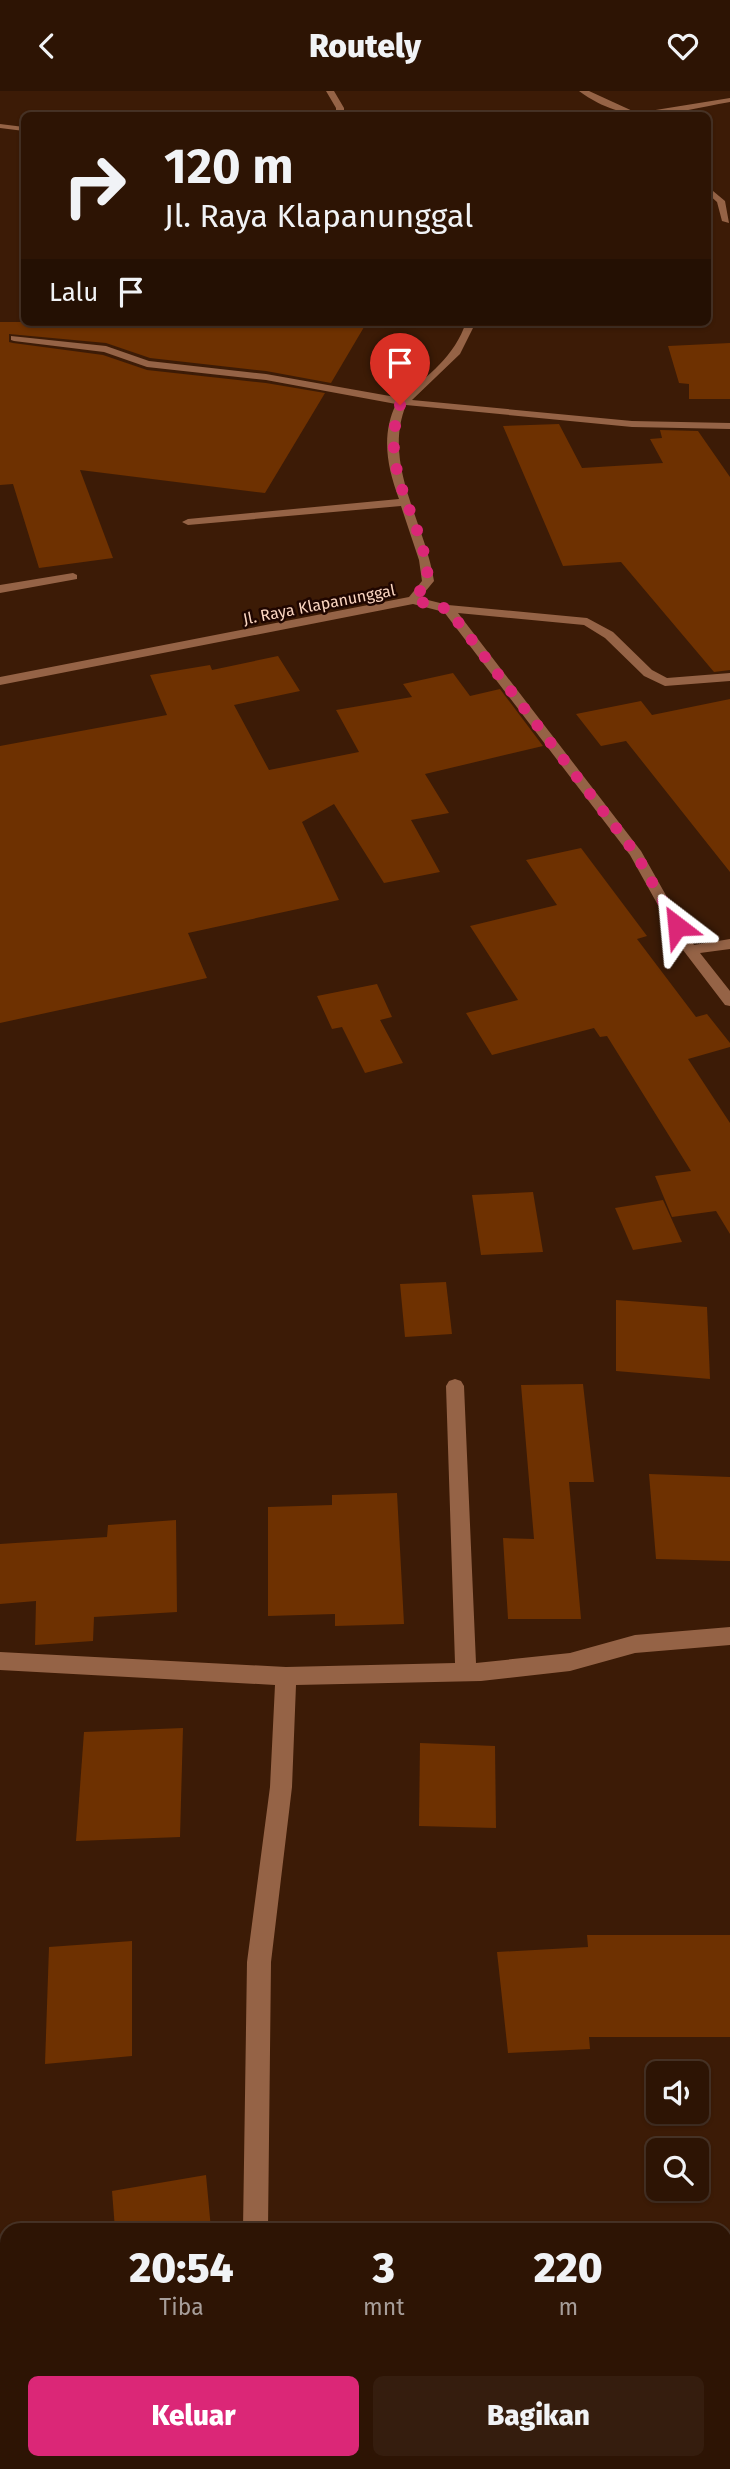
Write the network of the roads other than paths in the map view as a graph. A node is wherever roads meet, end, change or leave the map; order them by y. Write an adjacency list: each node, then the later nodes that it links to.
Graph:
1 (330, 91): 4 (street)
2 (583, 91): 5 (street)
3 (730, 100): 6 (street)
4 (340, 112)
5 (630, 112)
6 (656, 112)
7 (0, 126): 8 (street)
8 (21, 129)
9 (711, 192): 10 (street)
10 (726, 221)
11 (470, 326): 13 (street)
12 (13, 338): 13 (street)
13 (404, 402): 14 (street); 15 (street, Jl. Raya Klapanunggal)
14 (730, 426)
15 (404, 502): 16 (street); 19 (street, Jl. Raya Klapanunggal)
16 (188, 522)
17 (73, 577): 18 (street)
18 (0, 589)
19 (413, 600): 20 (street); 22 (street, Jl. Raya Klapanunggal)
20 (448, 609): 21 (street); 24 (street)
21 (730, 677)
22 (0, 681)
23 (730, 944): 24 (street)
24 (690, 950): 25 (street)
25 (730, 1001)
26 (455, 1386): 29 (street)
27 (730, 1636): 29 (street)
28 (0, 1661): 30 (street)
29 (466, 1672): 30 (street)
30 (286, 1677): 31 (street)
31 (255, 2223)

